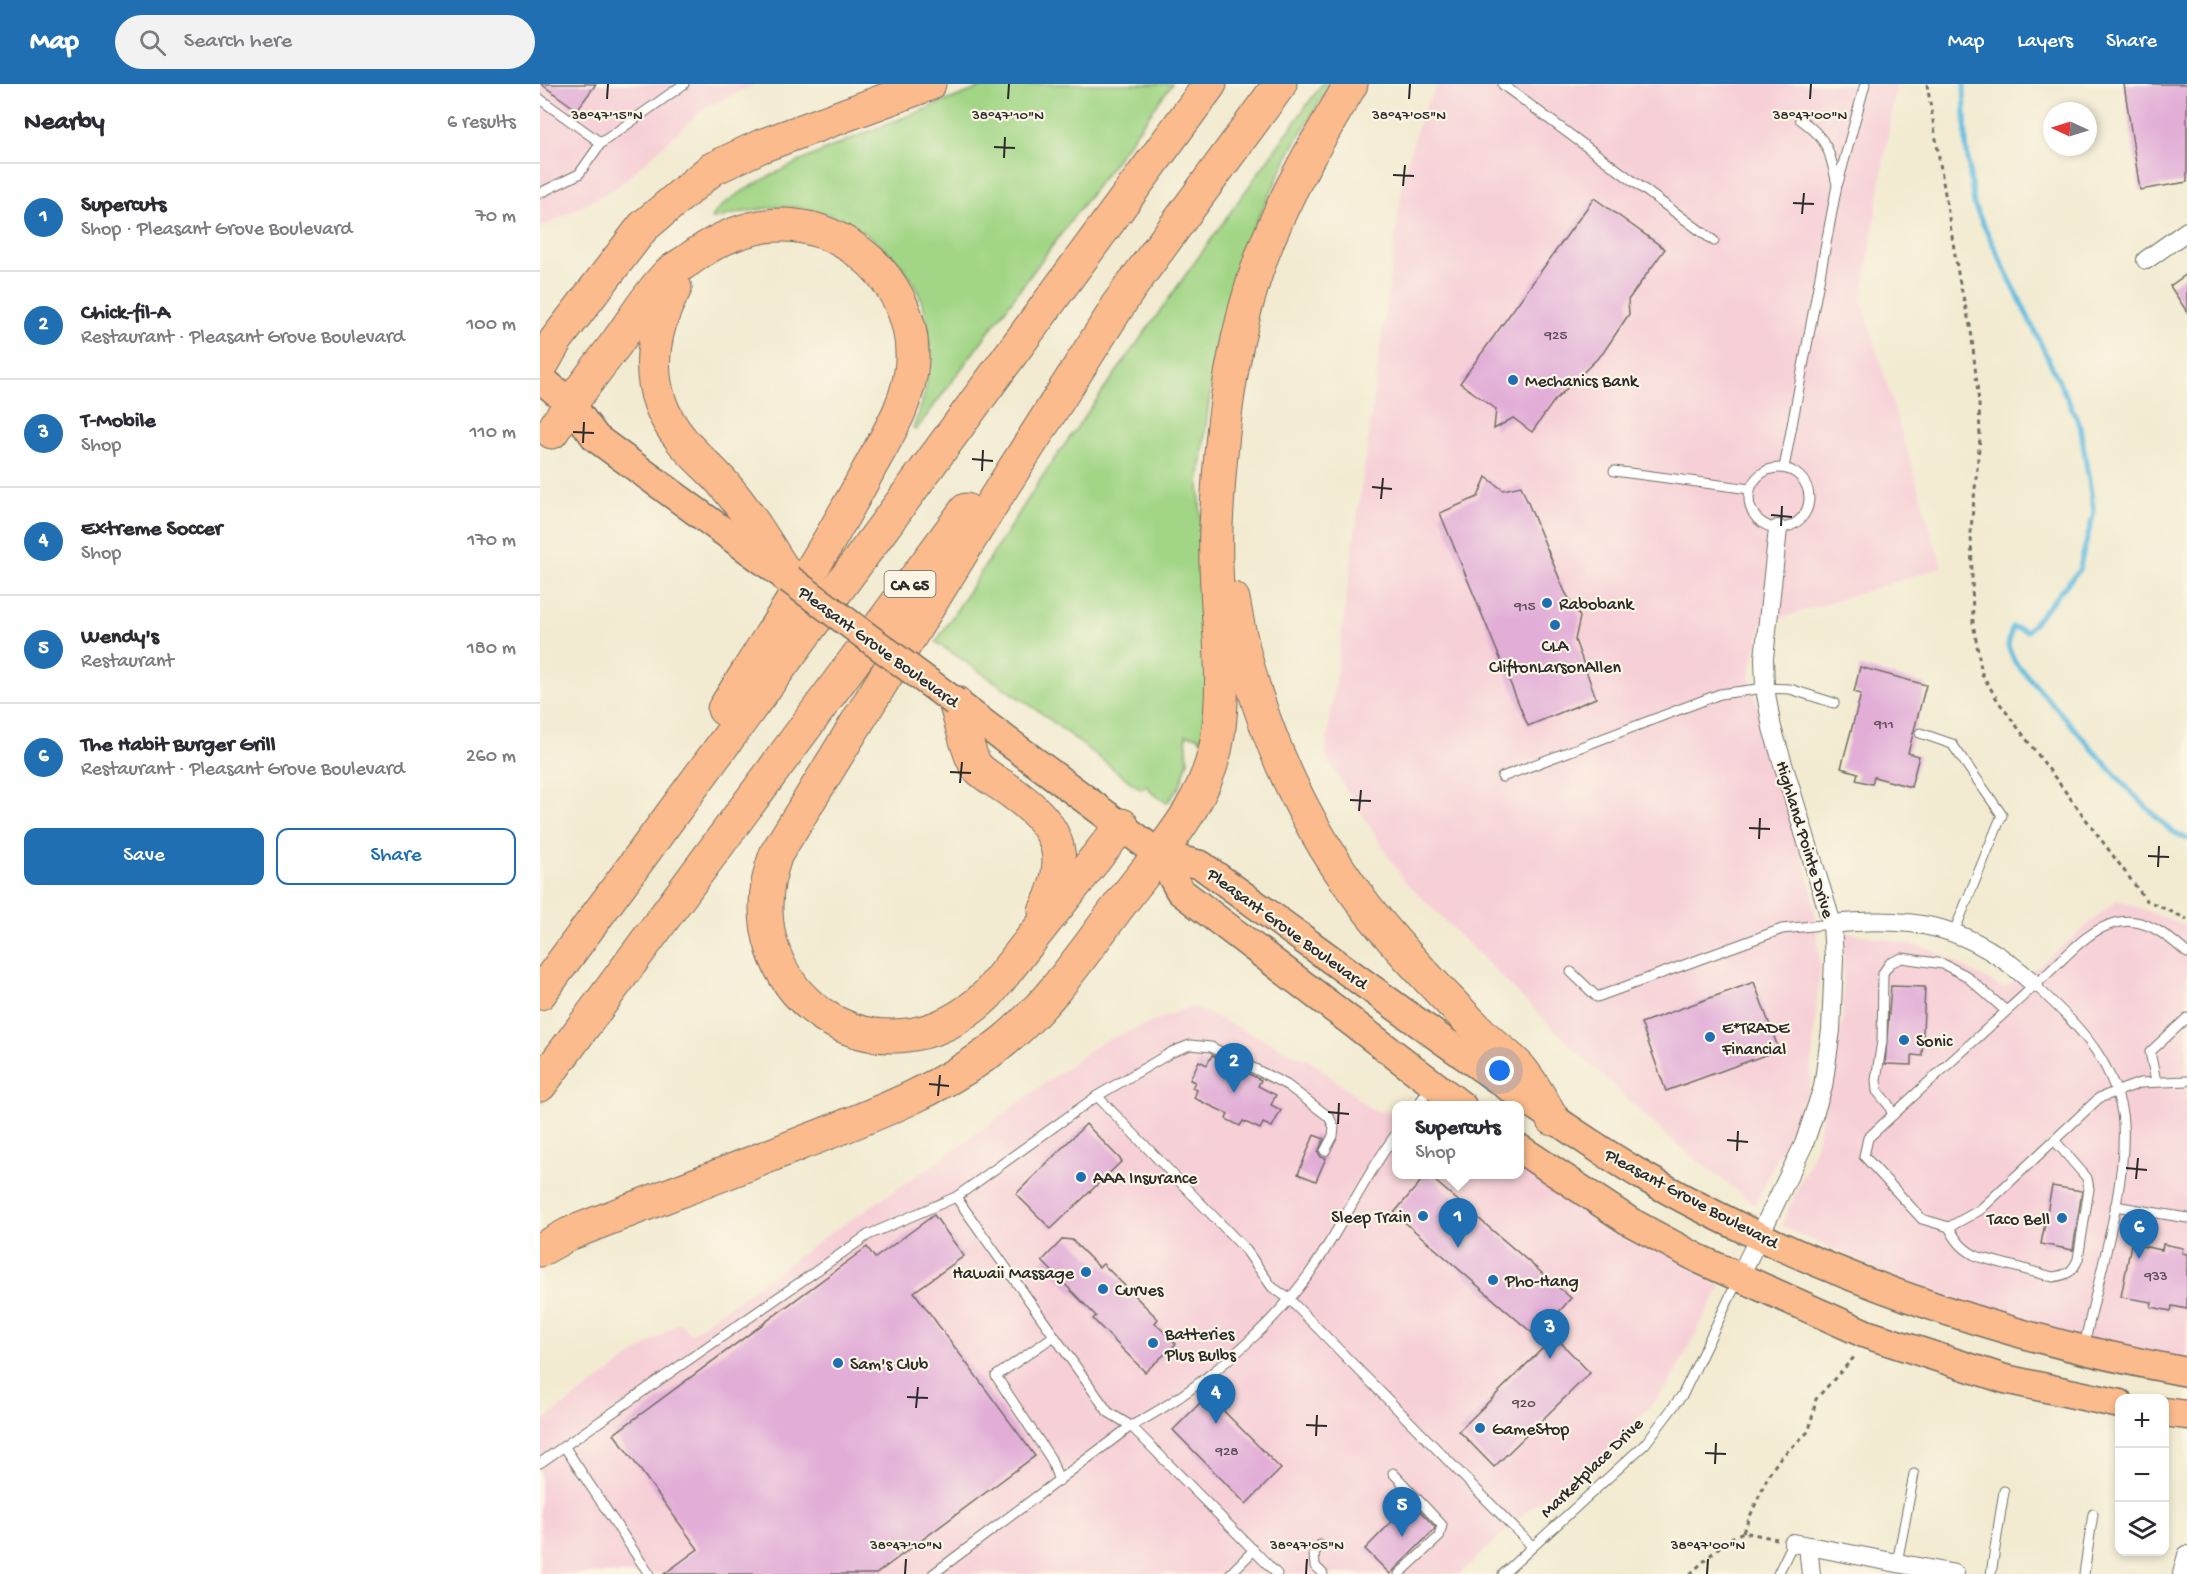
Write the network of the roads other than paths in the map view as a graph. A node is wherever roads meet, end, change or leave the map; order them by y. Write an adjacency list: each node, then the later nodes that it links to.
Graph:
1 (684, 84): 10 (lane)
2 (929, 84): 18 (highway)
3 (1210, 84): 34 (highway, CA 65)
4 (1280, 84): 17 (highway, CA 65)
5 (1351, 84): 25 (highway)
6 (1865, 84): 11 (lane)
7 (1503, 85): 14 (lane)
8 (541, 103): 10 (lane)
9 (1800, 119): 11 (lane)
10 (600, 143): 12 (lane)
11 (1837, 185): 23 (lane)
12 (540, 192)
13 (2187, 231): 15 (street)
14 (1714, 242)
15 (2146, 260)
16 (686, 261): 20 (highway); 28 (highway); 34 (highway)
17 (1129, 289): 40 (highway); 49 (highway, CA 65)
18 (540, 368)
19 (540, 378): 20 (main road)
20 (570, 403): 21 (highway); 22 (main road)
21 (546, 428): 22 (main road)
22 (596, 438): 28 (main road)
23 (1784, 468): 26 (lane); 27 (lane)
24 (1614, 471): 26 (lane)
25 (1220, 484): 37 (highway); 55 (highway)
26 (1750, 489): 27 (lane)
27 (1778, 529): 30 (street, Highland Pointe Drive)
28 (746, 531): 29 (highway)
29 (789, 579): 31 (main road, Pleasant Grove Boulevard, bridge)
30 (1765, 688): 32 (lane); 35 (lane); 38 (street, Highland Pointe Drive)
31 (955, 702): 36 (main road, Pleasant Grove Boulevard); 40 (highway)
32 (1834, 703)
33 (1920, 733): 39 (lane)
34 (702, 770): 44 (highway, CA 65)
35 (1502, 777)
36 (1122, 825): 37 (main road, Pleasant Grove Boulevard); 40 (highway)
37 (1160, 855): 51 (main road, Pleasant Grove Boulevard); 55 (main road, Pleasant Grove Boulevard); 65 (highway)
38 (1832, 924): 39 (street); 42 (lane); 64 (street, Highland Pointe Drive)
39 (1954, 932): 43 (street)
40 (1031, 939)
41 (2187, 953): 43 (lane)
42 (1571, 972)
43 (2034, 984): 45 (lane); 50 (lane)
44 (540, 993)
45 (2005, 1010): 54 (lane); 54 (lane)
46 (2187, 1018): 48 (lane)
47 (2187, 1080): 48 (lane)
48 (2156, 1081): 50 (lane)
49 (540, 1084)
50 (2115, 1090): 57 (lane); 61 (lane)
51 (1425, 1094): 53 (main road, Pleasant Grove Boulevard)
52 (1097, 1096): 58 (lane); 60 (lane); 67 (lane)
53 (1447, 1101)
54 (1893, 1115): 63 (lane)
55 (1553, 1119): 64 (main road, Pleasant Grove Boulevard)
56 (1392, 1139): 67 (lane)
57 (2055, 1141): 63 (lane); 63 (lane)
58 (1325, 1150)
59 (1524, 1152): 66 (main road)
60 (956, 1197): 68 (lane); 75 (lane)
61 (2115, 1206): 62 (lane); 69 (lane)
62 (2187, 1218)
63 (1948, 1227)
64 (1759, 1236): 66 (street, Highland Pointe Drive); 69 (main road, Pleasant Grove Boulevard)
65 (540, 1250)
66 (1739, 1278): 71 (main road); 84 (lane, Marketplace Drive)
67 (1288, 1298): 74 (lane); 84 (lane)
68 (1054, 1335): 74 (lane); 79 (lane)
69 (2083, 1351): 70 (main road, Pleasant Grove Boulevard)
70 (2187, 1372)
71 (2115, 1403)
72 (2169, 1413): 73 (main road)
73 (2187, 1415)
74 (1131, 1426): 79 (lane); 85 (lane)
75 (564, 1446): 76 (lane); 89 (lane)
76 (540, 1463)
77 (1393, 1473): 94 (lane)
78 (1914, 1474): 87 (lane)
79 (1059, 1481): 90 (lane)
80 (2004, 1491): 99 (lane)
81 (2093, 1514): 100 (lane)
82 (1320, 1545): 93 (lane)
83 (1800, 1545): 87 (street); 96 (lane); 97 (street)
84 (1532, 1546): 95 (lane, Marketplace Drive)
85 (1254, 1550): 91 (lane); 92 (lane)
86 (2187, 1555): 101 (street)
87 (1897, 1563): 88 (street)
88 (1917, 1570): 98 (street)
89 (649, 1574)
90 (933, 1574)
91 (1230, 1574)
92 (1277, 1574)
93 (1323, 1574)
94 (1399, 1574)
95 (1503, 1574)
96 (1778, 1574)
97 (1811, 1574)
98 (1955, 1574)
99 (1991, 1574)
100 (2084, 1574)
101 (2182, 1574)

